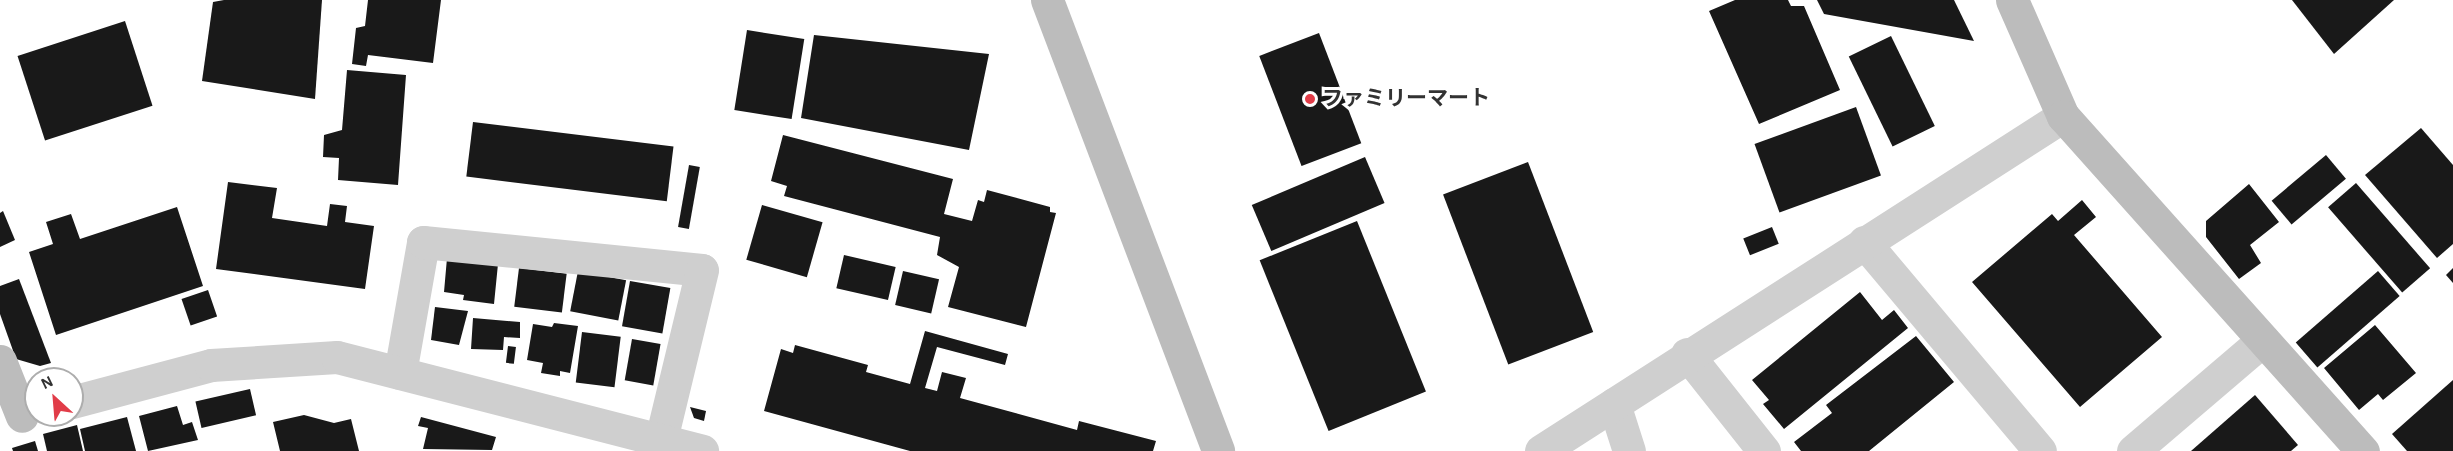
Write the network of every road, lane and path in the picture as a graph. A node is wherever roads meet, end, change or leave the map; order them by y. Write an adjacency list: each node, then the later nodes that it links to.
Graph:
1 (1047, 0): 14 (street)
2 (2012, 0): 3 (street)
3 (2063, 116): 4 (street); 5 (street)
4 (1864, 242): 6 (street); 18 (street)
5 (2263, 340): 19 (street); 20 (street)
6 (1687, 354): 10 (street); 17 (street)
7 (0, 361): 11 (street)
8 (400, 373): 9 (street); 12 (street); 12 (street)
9 (84, 399)
10 (1614, 404): 15 (street); 16 (street)
11 (24, 405)
12 (661, 440): 13 (street)
13 (702, 451)
14 (1218, 451)
15 (1541, 451)
16 (1629, 451)
17 (1764, 451)
18 (2040, 451)
19 (2133, 451)
20 (2363, 451)

